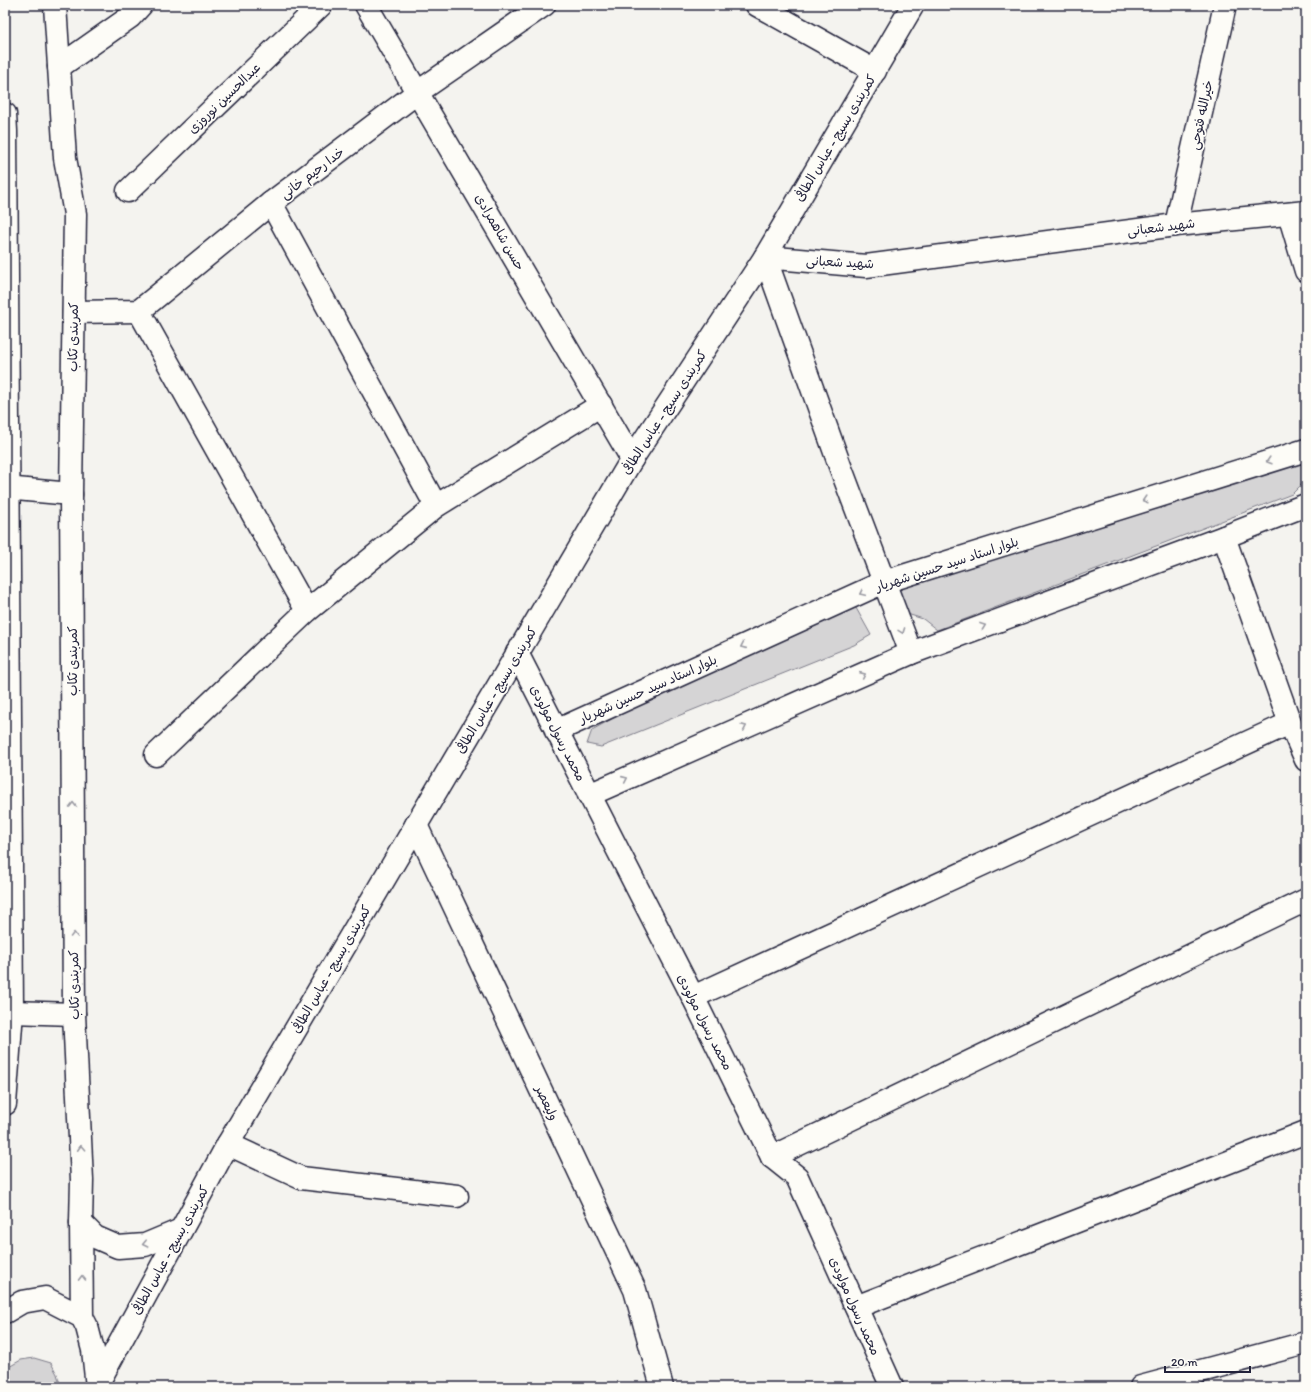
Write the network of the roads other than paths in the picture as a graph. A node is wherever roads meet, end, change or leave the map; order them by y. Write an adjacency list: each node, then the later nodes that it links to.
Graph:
1 (56, 5): 9 (street, کمربندی تکاب)
2 (141, 5): 9 (street)
3 (321, 5): 13 (street, عبدالحسین نوروزی)
4 (366, 5): 11 (street, حسن شاهمرادی)
5 (544, 5): 11 (street, خدا رحیم خانی)
6 (758, 5): 10 (street)
7 (913, 5): 10 (street, کمربندی بسیج - عباس الطافی)
8 (1225, 5): 16 (street, خیرالله فتوحی)
9 (59, 67): 20 (street, کمربندی تکاب)
10 (875, 71): 17 (street, کمربندی بسیج - عباس الطافی)
11 (418, 92): 14 (street, خدا رحیم خانی); 21 (street, حسن شاهمرادی)
12 (5, 114): 24 (street)
13 (128, 191)
14 (271, 203): 19 (street, خدا رحیم خانی); 27 (street)
15 (1298, 213): 16 (street, شهید شعبانی); 18 (street)
16 (1176, 225): 17 (street, شهید شعبانی)
17 (765, 257): 23 (street, کمربندی بسیج - عباس الطافی); 29 (street)
18 (1306, 271)
19 (139, 311): 20 (street); 30 (street)
20 (74, 312): 25 (street, کمربندی تکاب)
21 (600, 405): 23 (street, حسن شاهمرادی); 27 (street)
22 (1306, 450): 29 (street, بلوار استاد سید حسین شهریار, one-way to 29)
23 (632, 459): 32 (street, کمربندی بسیج - عباس الطافی)
24 (7, 488): 25 (street); 41 (street)
25 (70, 494): 42 (street, کمربندی تکاب, one-way to 25)
26 (1306, 505): 28 (street)
27 (436, 506): 30 (street)
28 (1224, 537): 31 (street, one-way to 28); 33 (street)
29 (884, 582): 31 (street, one-way to 31); 34 (street, بلوار استاد سید حسین شهریار, one-way to 34)
30 (307, 611): 35 (street)
31 (911, 653): 37 (street, one-way to 31)
32 (518, 654): 34 (street, محمد رسول مولودی); 38 (street, کمربندی بسیج - عباس الطافی)
33 (1290, 723): 36 (street); 40 (street)
34 (556, 731): 37 (street, محمد رسول مولودی)
35 (156, 755)
36 (1306, 760)
37 (589, 795): 40 (street, محمد رسول مولودی)
38 (416, 825): 45 (street, کمربندی بسیج - عباس الطافی); 55 (street, ولیعصر)
39 (1306, 900): 46 (street)
40 (693, 997): 46 (street, محمد رسول مولودی)
41 (9, 1011): 42 (street); 43 (street)
42 (74, 1014): 48 (street, کمربندی تکاب, one-way to 42)
43 (5, 1104)
44 (1306, 1132): 50 (street)
45 (228, 1144): 47 (street); 49 (street, کمربندی بسیج - عباس الطافی)
46 (772, 1157): 50 (street, محمد رسول مولودی)
47 (457, 1196)
48 (81, 1223): 49 (street, one-way to 48); 52 (street, کمربندی تکاب, one-way to 48)
49 (181, 1230): 54 (street, کمربندی بسیج - عباس الطافی)
50 (856, 1307): 56 (street, محمد رسول مولودی)
51 (5, 1312): 52 (street)
52 (82, 1317): 54 (street)
53 (1306, 1343): 57 (street)
54 (97, 1386)
55 (662, 1387)
56 (892, 1387)
57 (1141, 1387)

